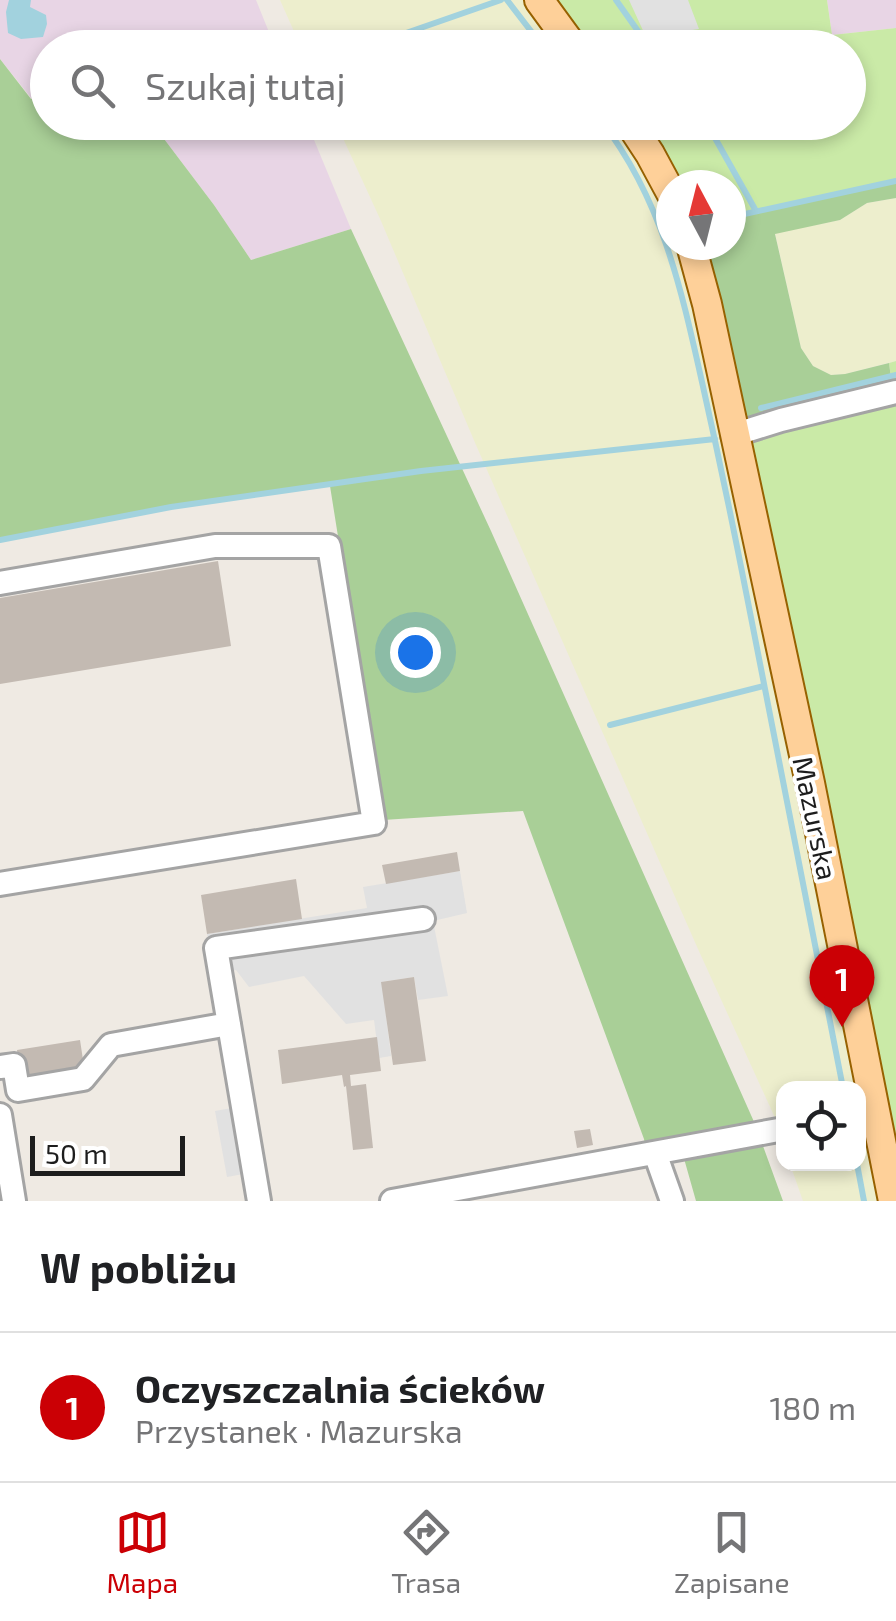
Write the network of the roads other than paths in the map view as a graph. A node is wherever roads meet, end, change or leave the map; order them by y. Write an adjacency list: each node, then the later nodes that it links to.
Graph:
1 (539, 0): 2 (main road)
2 (561, 30)
3 (641, 140): 4 (main road)
4 (659, 170)
5 (695, 260): 7 (main road, Mazurska)
6 (896, 392): 7 (lane)
7 (734, 435): 14 (main road, Mazurska)
8 (0, 583): 9 (lane)
9 (0, 884)
10 (423, 919): 11 (lane)
11 (229, 1024): 12 (lane); 19 (lane)
12 (0, 1067)
13 (0, 1115): 18 (lane)
14 (867, 1116): 22 (main road, Mazurska)
15 (776, 1130): 16 (lane)
16 (655, 1153): 17 (lane); 21 (lane)
17 (497, 1192): 20 (lane)
18 (14, 1201)
19 (259, 1201)
20 (392, 1201)
21 (672, 1201)
22 (893, 1201)

